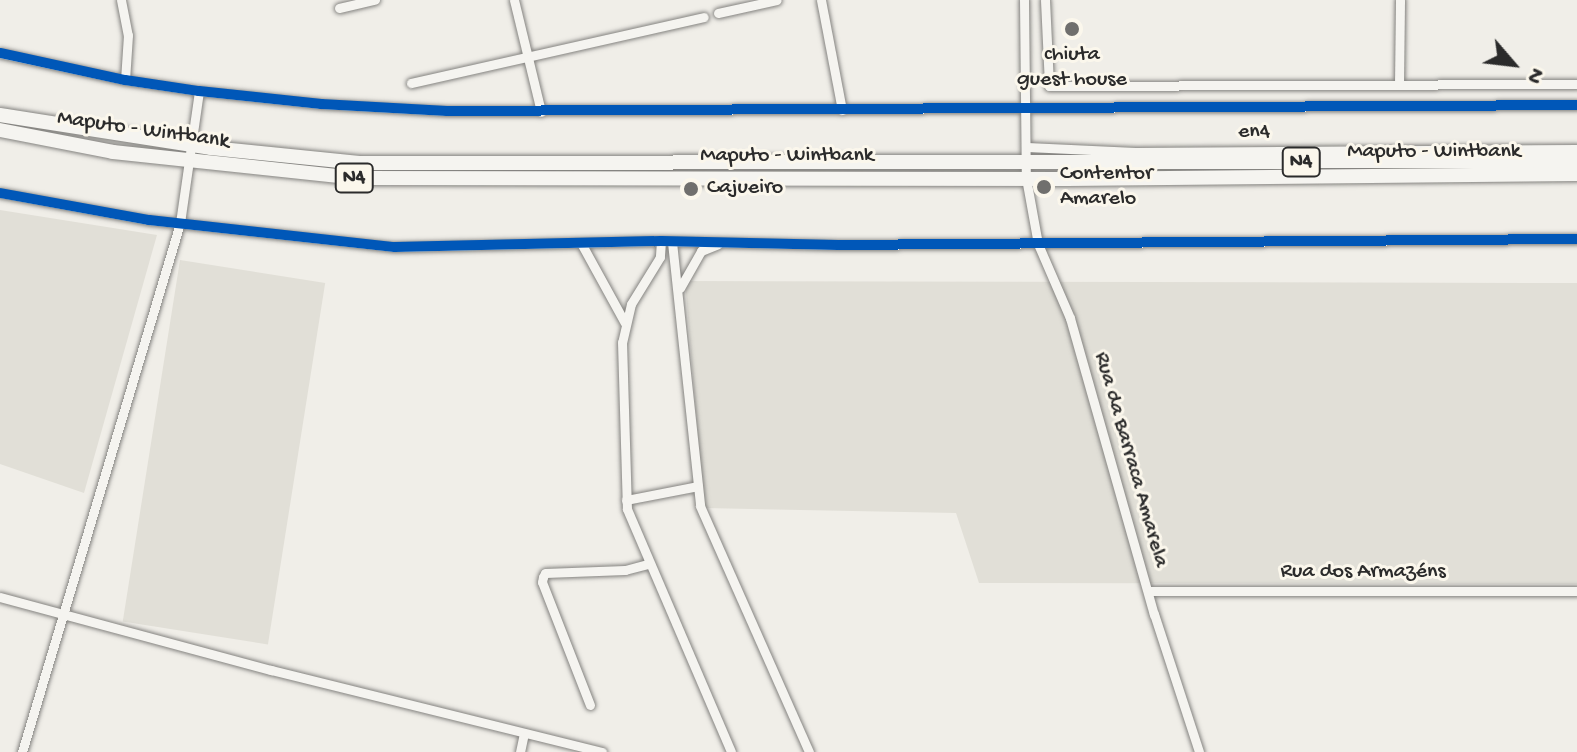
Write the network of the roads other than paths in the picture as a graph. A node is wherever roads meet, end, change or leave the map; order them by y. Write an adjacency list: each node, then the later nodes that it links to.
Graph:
1 (121, 0): 14 (street)
2 (375, 0): 9 (street)
3 (514, 0): 13 (street)
4 (777, 0): 10 (street)
5 (821, 0): 21 (street)
6 (1024, 0): 20 (street, Rua da Barraca Amarela)
7 (1045, 0): 16 (street)
8 (1400, 0): 16 (street)
9 (339, 8)
10 (718, 13)
11 (704, 17): 13 (street)
12 (0, 53): 14 (street)
13 (528, 57): 15 (street); 22 (street)
14 (125, 80): 18 (street)
15 (411, 83)
16 (1399, 84): 17 (street)
17 (1577, 84)
18 (199, 91): 22 (street); 27 (street)
19 (1577, 105): 20 (street)
20 (1026, 109): 21 (street); 25 (street, Rua da Barraca Amarela)
21 (842, 110): 22 (street)
22 (541, 112)
23 (0, 115): 27 (highway, Maputo - Wintbank / N4)
24 (0, 130): 27 (highway, Maputo - Wintbank / N4)
25 (1027, 147): 26 (street, en4); 29 (street, Rua da Barraca Amarela)
26 (1577, 149)
27 (191, 153): 29 (highway, Maputo - Wintbank / N4); 32 (street)
28 (1577, 161): 29 (highway, Maputo - Wintbank / N4)
29 (1026, 171): 30 (highway, Maputo - Wintbank / N4); 37 (street, Rua da Barraca Amarela)
30 (1577, 174)
31 (0, 193): 32 (street)
32 (180, 223): 36 (street); 46 (street)
33 (1577, 239): 37 (street)
34 (667, 241): 35 (street); 36 (street); 38 (street); 39 (street)
35 (725, 242): 37 (street); 38 (street)
36 (581, 243): 39 (street)
37 (1038, 244): 43 (street, Rua da Barraca Amarela)
38 (679, 291): 40 (street)
39 (625, 323): 41 (street)
40 (698, 486): 41 (street); 53 (street)
41 (626, 500): 42 (street)
42 (647, 564): 47 (street); 52 (street)
43 (1149, 591): 44 (street, Rua dos Armazéns); 54 (street, Rua da Barraca Amarela)
44 (1577, 591)
45 (0, 597): 46 (street)
46 (64, 616): 48 (street); 49 (street)
47 (590, 705)
48 (524, 733): 50 (street); 51 (street)
49 (22, 752)
50 (520, 752)
51 (602, 752)
52 (731, 752)
53 (809, 752)
54 (1199, 752)

